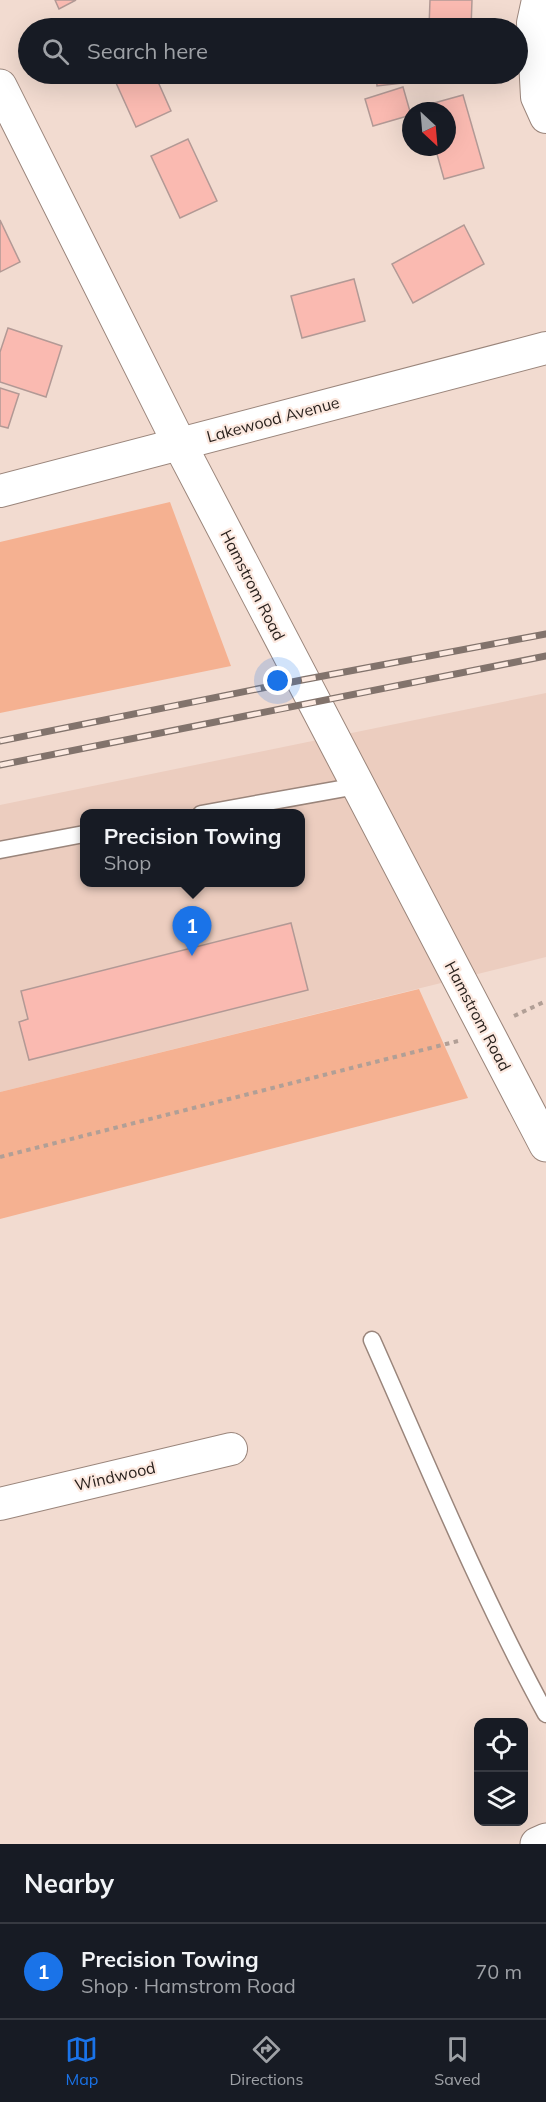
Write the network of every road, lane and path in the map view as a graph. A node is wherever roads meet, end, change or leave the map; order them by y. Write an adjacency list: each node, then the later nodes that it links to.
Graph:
1 (538, 0): 3 (street)
2 (0, 86): 5 (street, Hamstrom Road)
3 (546, 117)
4 (546, 348): 5 (street, Lakewood Avenue)
5 (179, 443): 6 (street, Lakewood Avenue); 7 (street, Hamstrom Road)
6 (0, 491)
7 (357, 786): 8 (lane); 12 (street, Hamstrom Road)
8 (224, 809)
9 (80, 835): 10 (lane)
10 (0, 850)
11 (546, 1001): 12 (path)
12 (486, 1029): 13 (street, Hamstrom Road); 14 (path)
13 (546, 1145)
14 (0, 1157)
15 (372, 1340): 18 (lane)
16 (231, 1449): 17 (street, Windwood)
17 (0, 1504)
18 (546, 1714)
19 (546, 1840): 20 (street)
20 (537, 1844)

